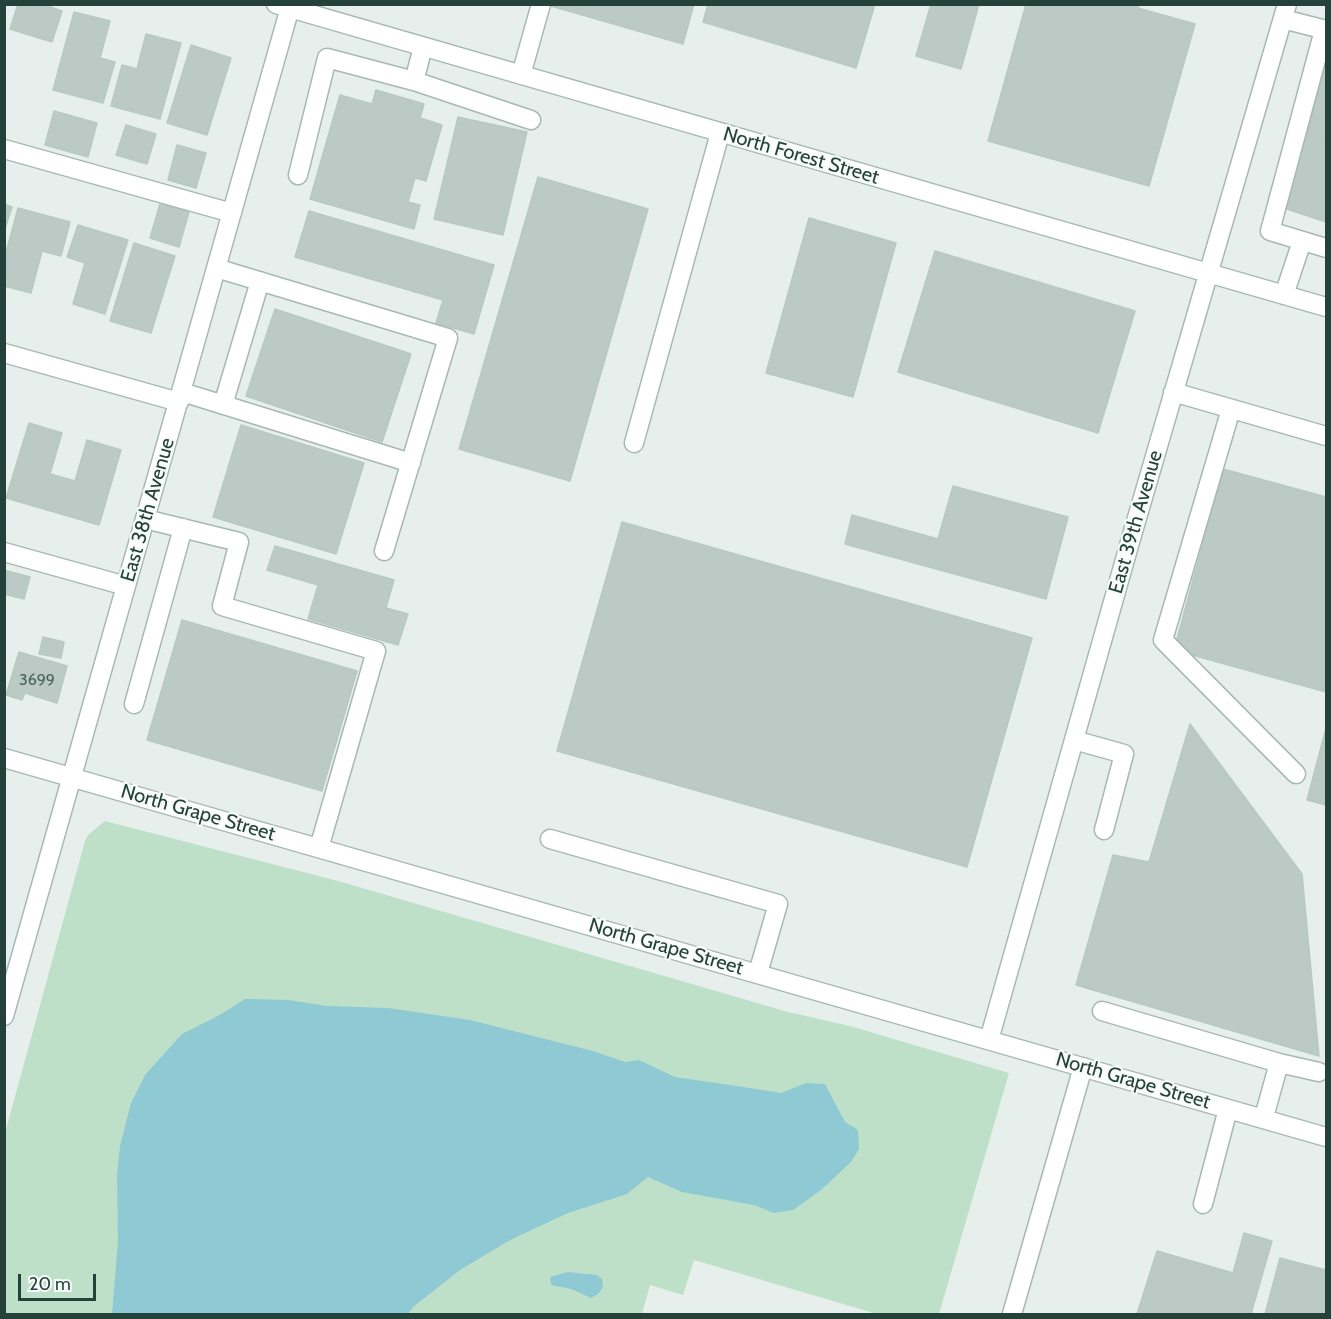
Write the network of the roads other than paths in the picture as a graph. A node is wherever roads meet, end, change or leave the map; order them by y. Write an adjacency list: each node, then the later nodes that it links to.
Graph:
1 (541, 4): 6 (street)
2 (285, 6): 5 (street, North Forest Street); 12 (street, East 38th Avenue)
3 (1285, 12): 4 (street); 16 (street, East 39th Avenue)
4 (1325, 30): 13 (street)
5 (423, 47): 6 (street, North Forest Street); 7 (street)
6 (521, 75): 9 (street, North Forest Street)
7 (414, 81): 8 (street); 11 (street)
8 (531, 120)
9 (720, 132): 16 (street, North Forest Street); 26 (street)
10 (4, 149): 12 (street)
11 (298, 175)
12 (232, 213): 15 (street, East 38th Avenue)
13 (1302, 241): 14 (street); 18 (street)
14 (1326, 248)
15 (216, 268): 17 (street); 22 (street, East 38th Avenue)
16 (1208, 273): 18 (street, North Forest Street); 21 (street, East 39th Avenue)
17 (260, 281): 23 (street); 27 (street)
18 (1284, 295): 19 (street, North Forest Street)
19 (1326, 307)
20 (4, 353): 22 (street)
21 (1173, 392): 24 (street); 34 (street, East 39th Avenue)
22 (180, 397): 23 (street); 28 (street, East 38th Avenue)
23 (223, 405): 27 (street)
24 (1231, 409): 25 (street); 36 (street)
25 (1326, 436)
26 (634, 443)
27 (411, 463): 30 (street)
28 (145, 519): 29 (street); 32 (street, East 38th Avenue)
29 (183, 528): 33 (street); 40 (street)
30 (384, 551)
31 (4, 552): 32 (street)
32 (126, 586): 37 (street, East 38th Avenue)
33 (134, 704)
34 (1074, 740): 38 (street); 45 (street, East 39th Avenue)
35 (4, 758): 37 (street, North Grape Street)
36 (1296, 774)
37 (71, 777): 40 (street, North Grape Street); 41 (street, East 38th Avenue)
38 (1104, 830)
39 (550, 839): 42 (street)
40 (319, 848): 42 (street, North Grape Street)
41 (12, 959): 44 (street, East 38th Avenue)
42 (758, 973): 45 (street, North Grape Street)
43 (1102, 1011): 46 (street)
44 (4, 1016)
45 (989, 1040): 47 (street, North Grape Street)
46 (1279, 1063): 48 (street); 50 (street)
47 (1083, 1067): 49 (street, North Grape Street); 53 (street)
48 (1319, 1071)
49 (1228, 1109): 50 (street, North Grape Street); 52 (street)
50 (1264, 1117): 51 (street, North Grape Street)
51 (1326, 1137)
52 (1203, 1204)
53 (1012, 1314)

